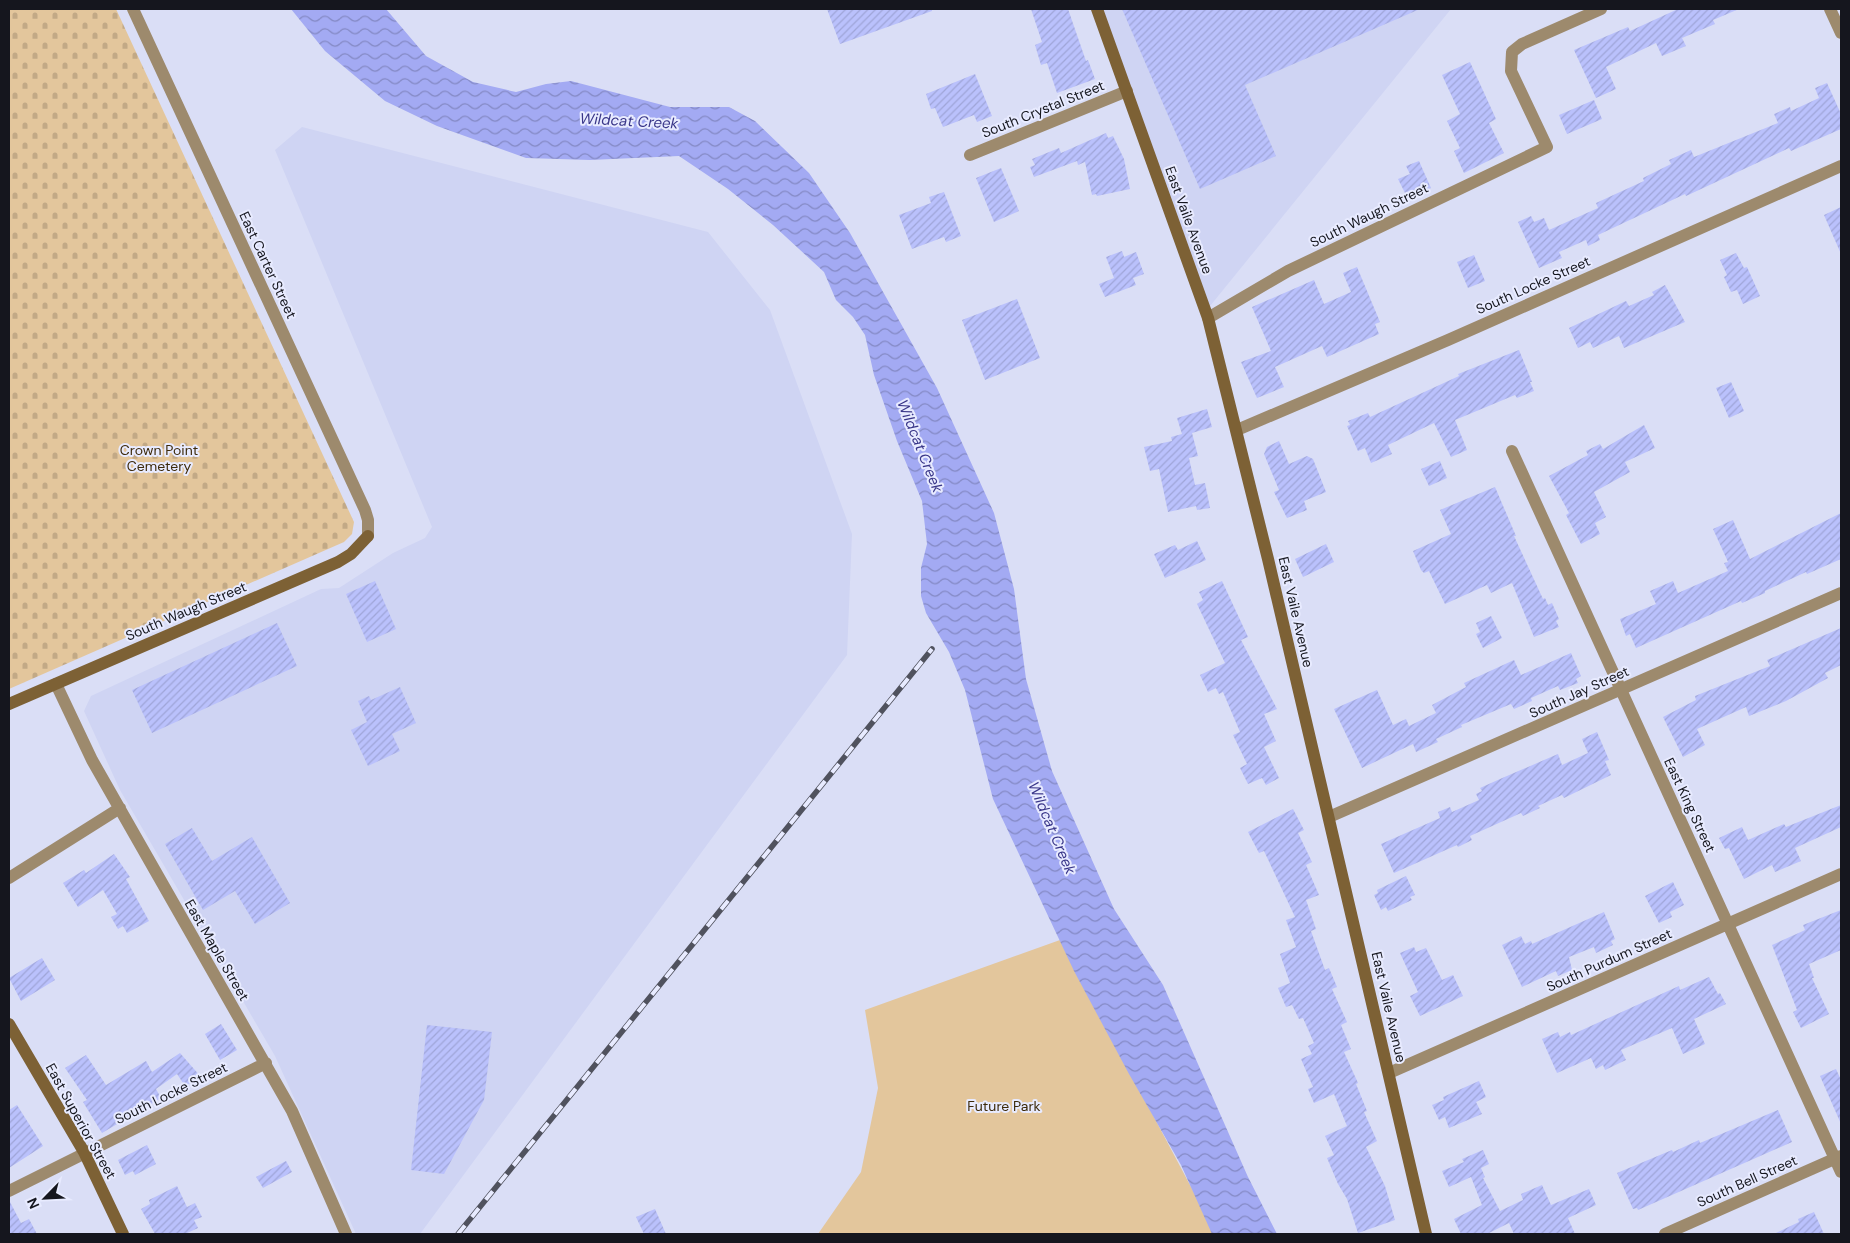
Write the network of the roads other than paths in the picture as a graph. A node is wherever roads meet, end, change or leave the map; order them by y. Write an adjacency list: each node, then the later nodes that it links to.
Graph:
1 (133, 9): 12 (street, East Carter Street)
2 (1098, 9): 6 (street, East Vaile Avenue)
3 (1601, 9): 9 (street, South Waugh Street)
4 (1830, 9): 5 (street)
5 (1841, 33)
6 (1127, 91): 7 (street, South Crystal Street); 9 (street, East Vaile Avenue)
7 (970, 155)
8 (1841, 166): 10 (street, South Locke Street)
9 (1208, 318): 10 (street, East Vaile Avenue)
10 (1237, 430): 18 (street, East Vaile Avenue)
11 (1512, 451): 15 (street, East King Street)
12 (368, 536): 14 (street, South Waugh Street)
13 (1841, 593): 15 (street, South Jay Street)
14 (56, 684): 16 (street, South Waugh Street); 17 (street, East Maple Street)
15 (1621, 690): 18 (street, South Jay Street); 21 (street, East King Street)
16 (9, 704)
17 (120, 808): 20 (street); 23 (street, East Maple Street)
18 (1329, 817): 24 (street, East Vaile Avenue)
19 (1841, 874): 21 (street, South Purdum Street)
20 (9, 878)
21 (1728, 925): 24 (street, South Purdum Street); 26 (street, East King Street)
22 (9, 1024): 25 (street, East Superior Street)
23 (266, 1063): 25 (street, South Locke Street); 30 (street, East Maple Street)
24 (1389, 1073): 31 (street, East Vaile Avenue)
25 (84, 1152): 28 (street, South Locke Street); 29 (street, East Superior Street)
26 (1838, 1157): 27 (street, East King Street); 32 (street, South Bell Street)
27 (1841, 1172)
28 (9, 1191)
29 (123, 1234)
30 (346, 1234)
31 (1426, 1234)
32 (1665, 1234)

